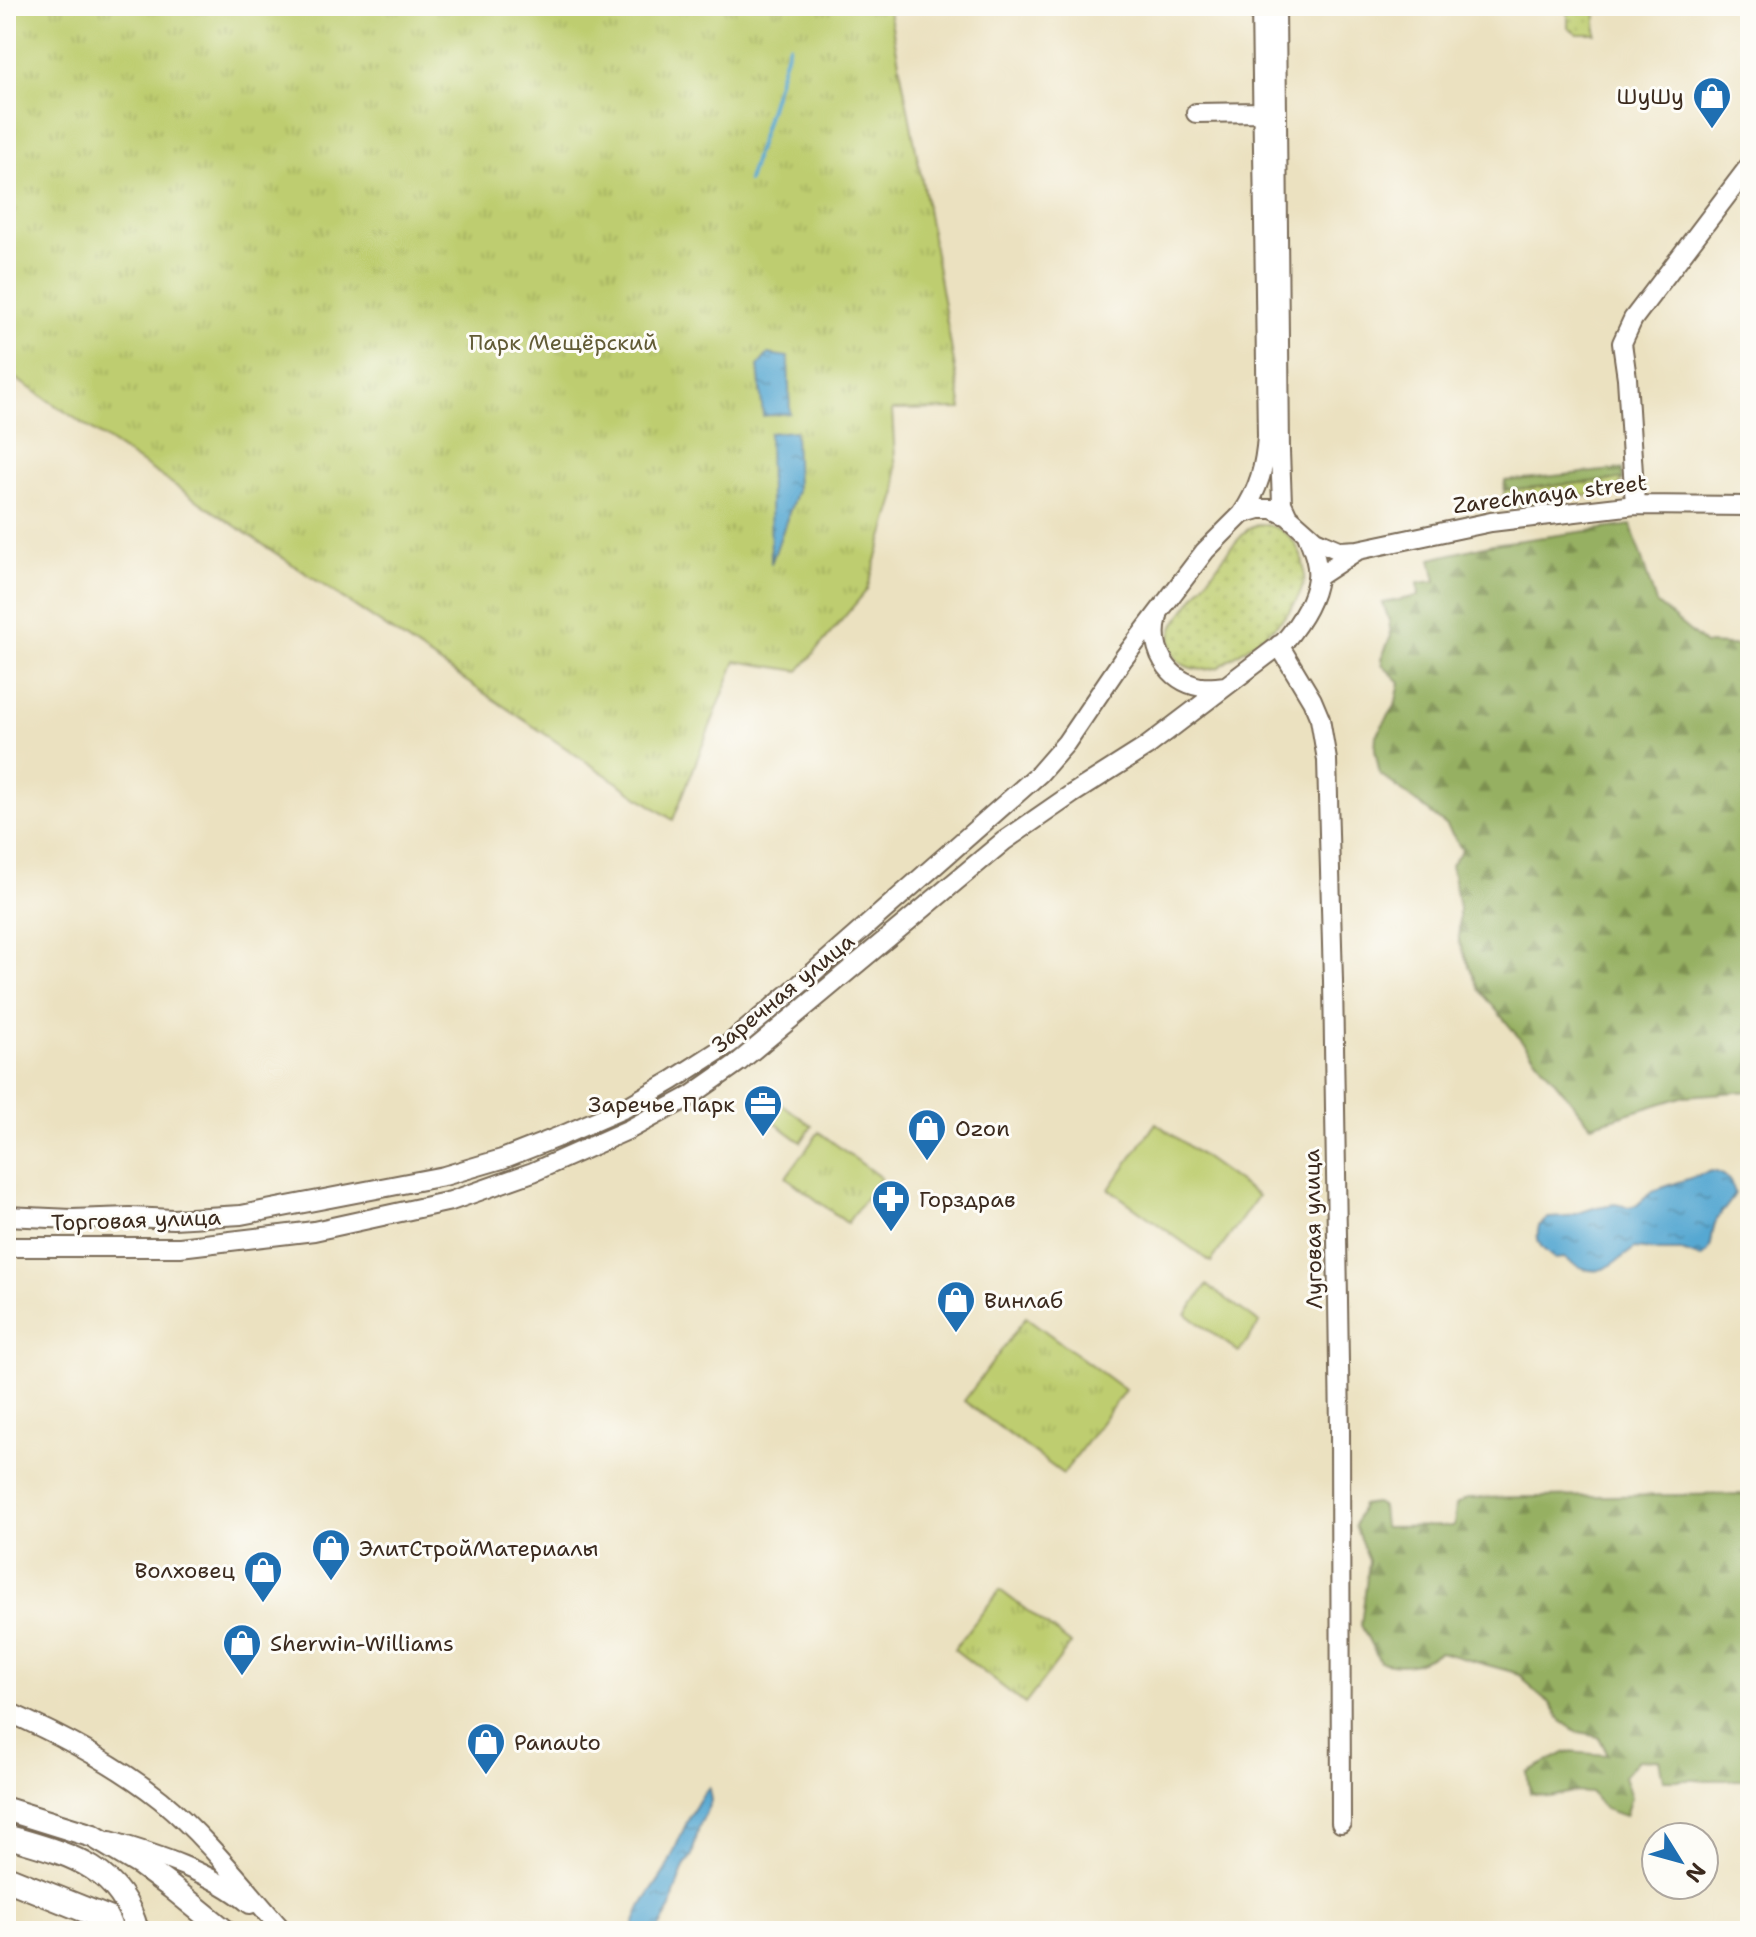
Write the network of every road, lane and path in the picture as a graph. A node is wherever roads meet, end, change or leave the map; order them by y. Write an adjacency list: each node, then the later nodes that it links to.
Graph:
1 (1261, 6): 3 (street, Заречная улица)
2 (1276, 6): 9 (street)
3 (1262, 112): 4 (street); 8 (street, Заречная улица)
4 (1196, 113)
5 (1750, 165): 6 (street)
6 (1635, 505): 7 (street, Zarechnaya street); 11 (street, Zarechnaya street)
7 (1750, 506)
8 (1242, 514): 9 (street); 13 (street, Заречная улица)
9 (1288, 516): 10 (street)
10 (1307, 534): 11 (street, Zarechnaya street); 12 (street)
11 (1358, 550): 12 (street, Zarechnaya street)
12 (1317, 577): 14 (street, Заречная улица)
13 (1158, 613): 15 (street); 16 (street, Заречная улица)
14 (1279, 645): 15 (street, Заречная улица); 22 (street, Луговая улица)
15 (1226, 686): 18 (street, Заречная улица)
16 (309, 1203): 17 (street, Торговая улица)
17 (6, 1216)
18 (314, 1231): 19 (street, Торговая улица)
19 (6, 1247)
20 (6, 1711): 28 (street)
21 (6, 1809): 24 (main road)
22 (1341, 1823)
23 (6, 1836): 26 (main road, bridge)
24 (93, 1836): 27 (main road); 28 (street)
25 (6, 1878): 26 (highway)
26 (137, 1931)
27 (225, 1931)
28 (283, 1931)

